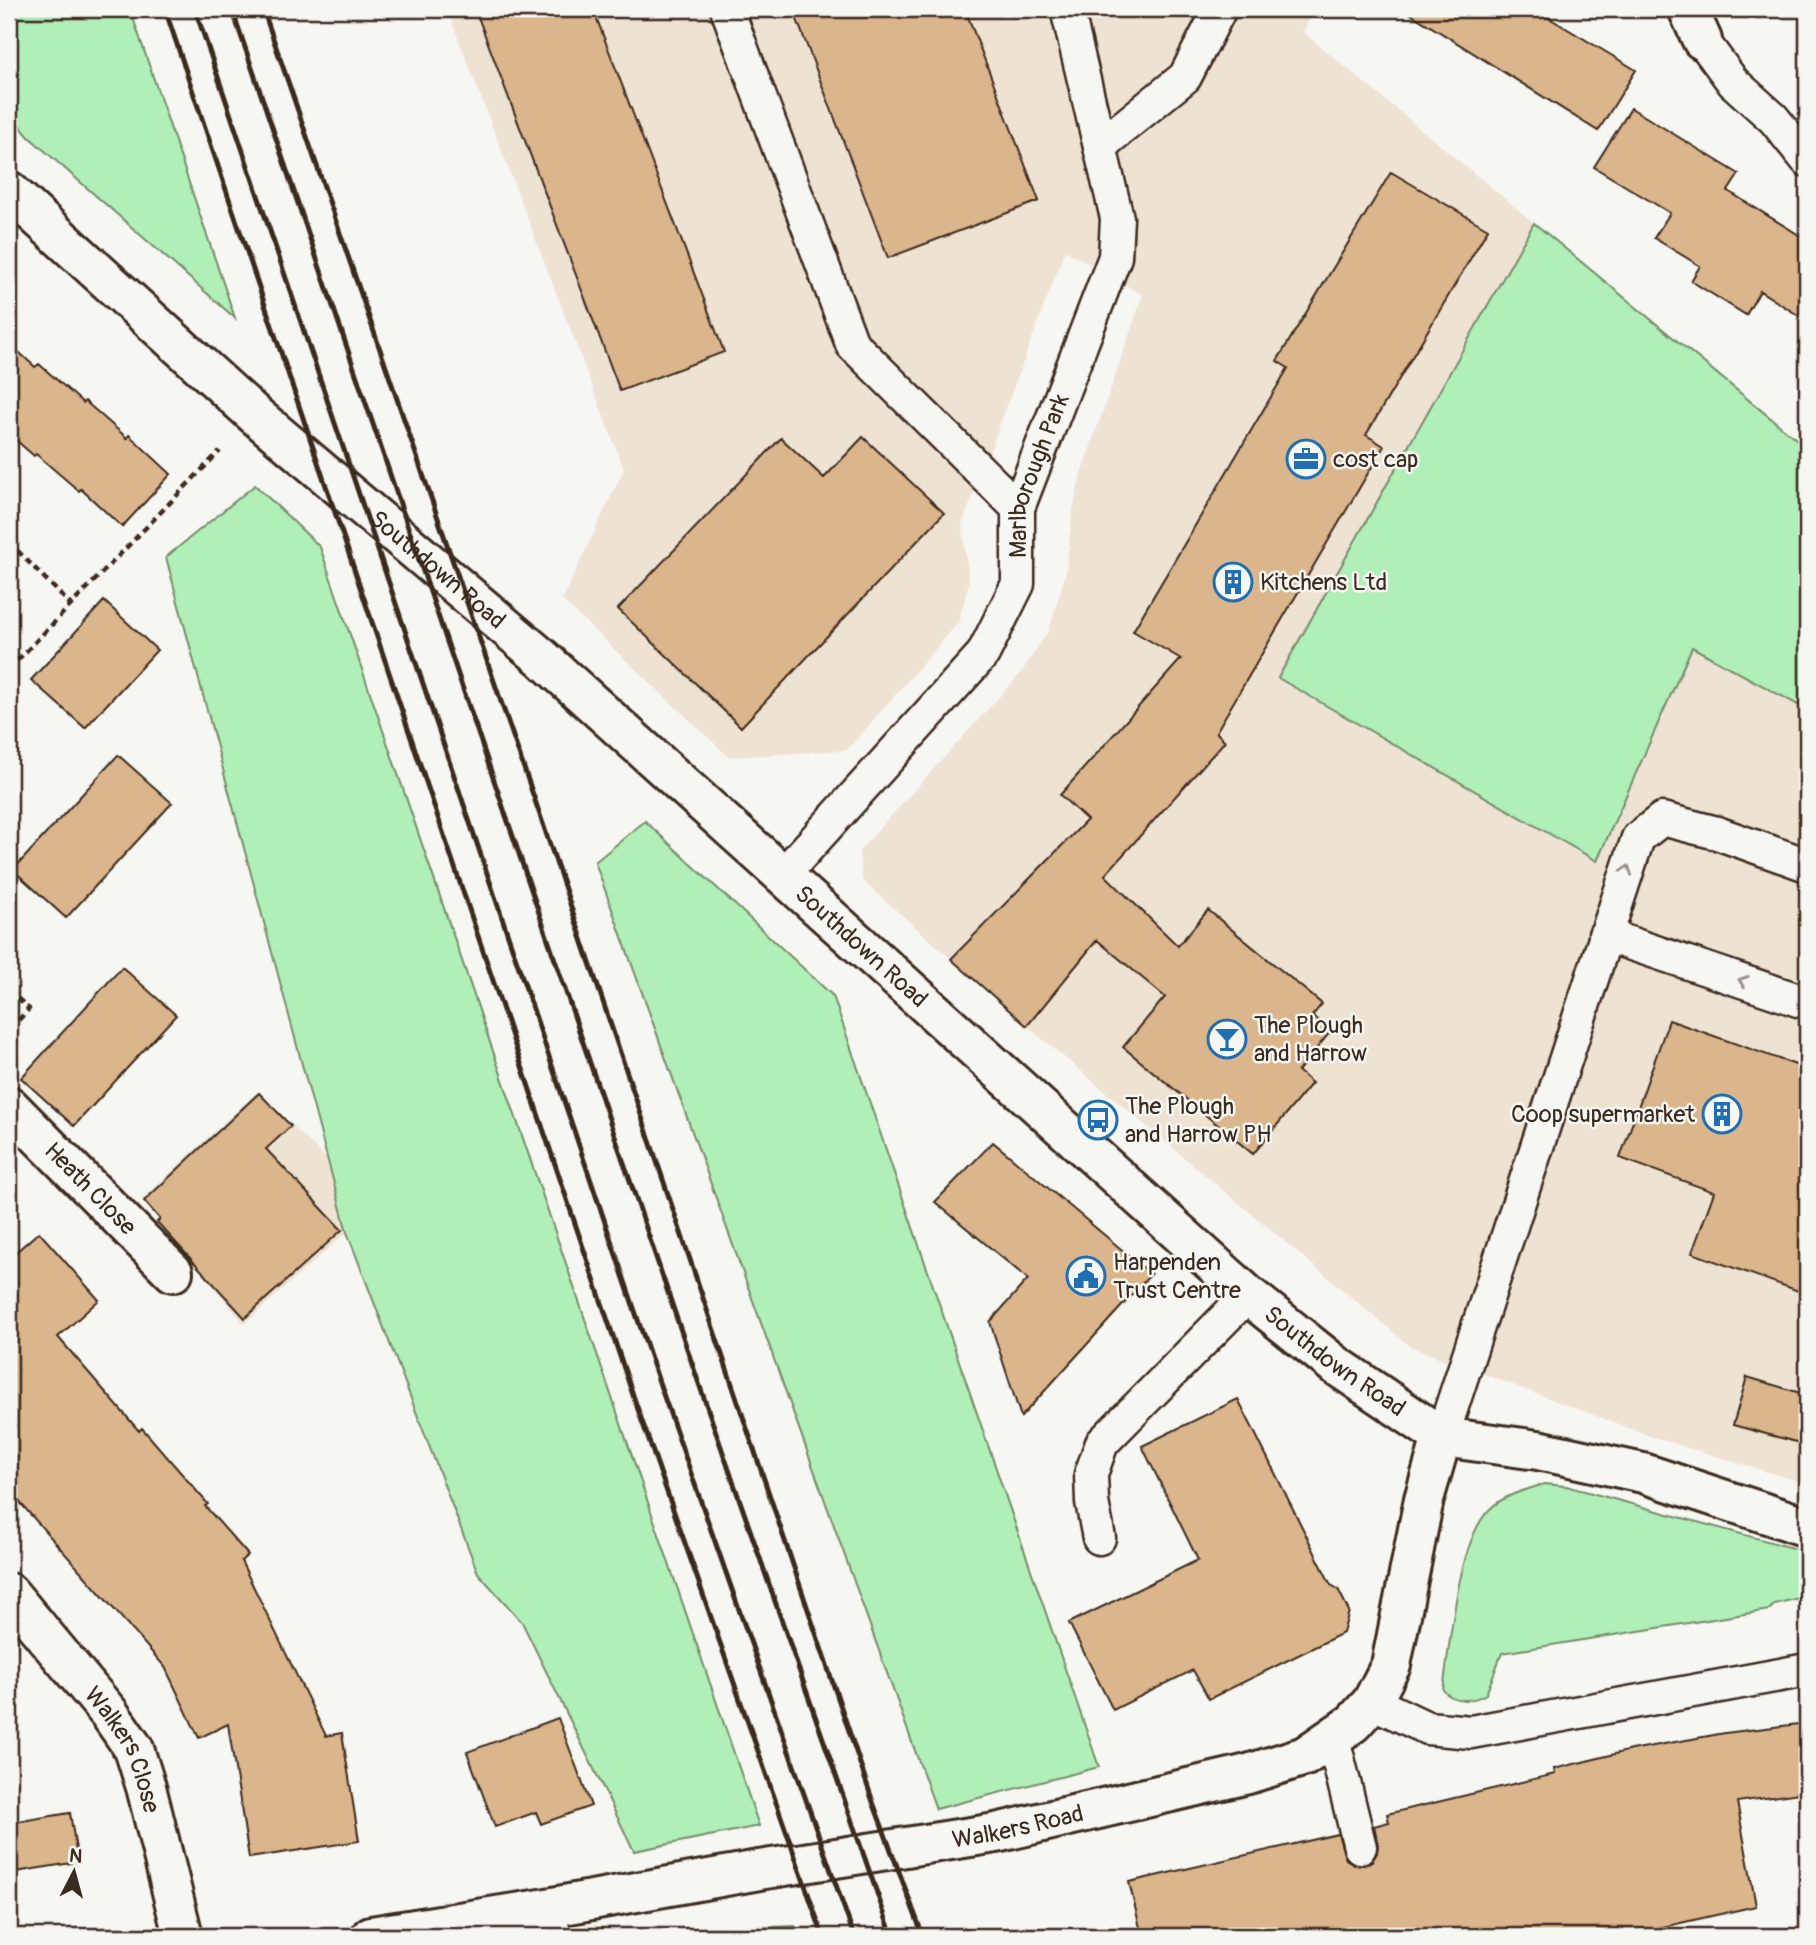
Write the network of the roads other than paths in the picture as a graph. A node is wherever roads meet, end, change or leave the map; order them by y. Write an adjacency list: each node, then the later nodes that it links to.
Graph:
1 (727, 9): 8 (lane)
2 (1067, 9): 5 (lane, Marlborough Park)
3 (1220, 9): 5 (lane)
4 (1695, 24): 6 (lane)
5 (1100, 146): 8 (lane, Marlborough Park)
6 (1807, 160)
7 (9, 191): 10 (street, Southdown Road)
8 (1018, 508): 10 (lane, Marlborough Park)
9 (1807, 865): 11 (lane, one-way to 9)
10 (783, 875): 15 (street, Southdown Road)
11 (1605, 934): 12 (lane, one-way to 11); 16 (lane)
12 (1807, 1003)
13 (9, 1106): 14 (street, Heath Close)
14 (173, 1272)
15 (1248, 1295): 16 (street, Southdown Road); 18 (lane)
16 (1442, 1437): 17 (street, Southdown Road); 21 (street, Walkers Road)
17 (1807, 1527)
18 (1100, 1538)
19 (9, 1593): 25 (street, Walkers Close)
20 (1807, 1670): 21 (lane)
21 (1372, 1702): 22 (street, Walkers Road)
22 (1332, 1738): 23 (lane); 24 (street, Walkers Road)
23 (1360, 1847)
24 (551, 1922): 26 (street, Walkers Road)
25 (183, 1936)
26 (371, 1936)

